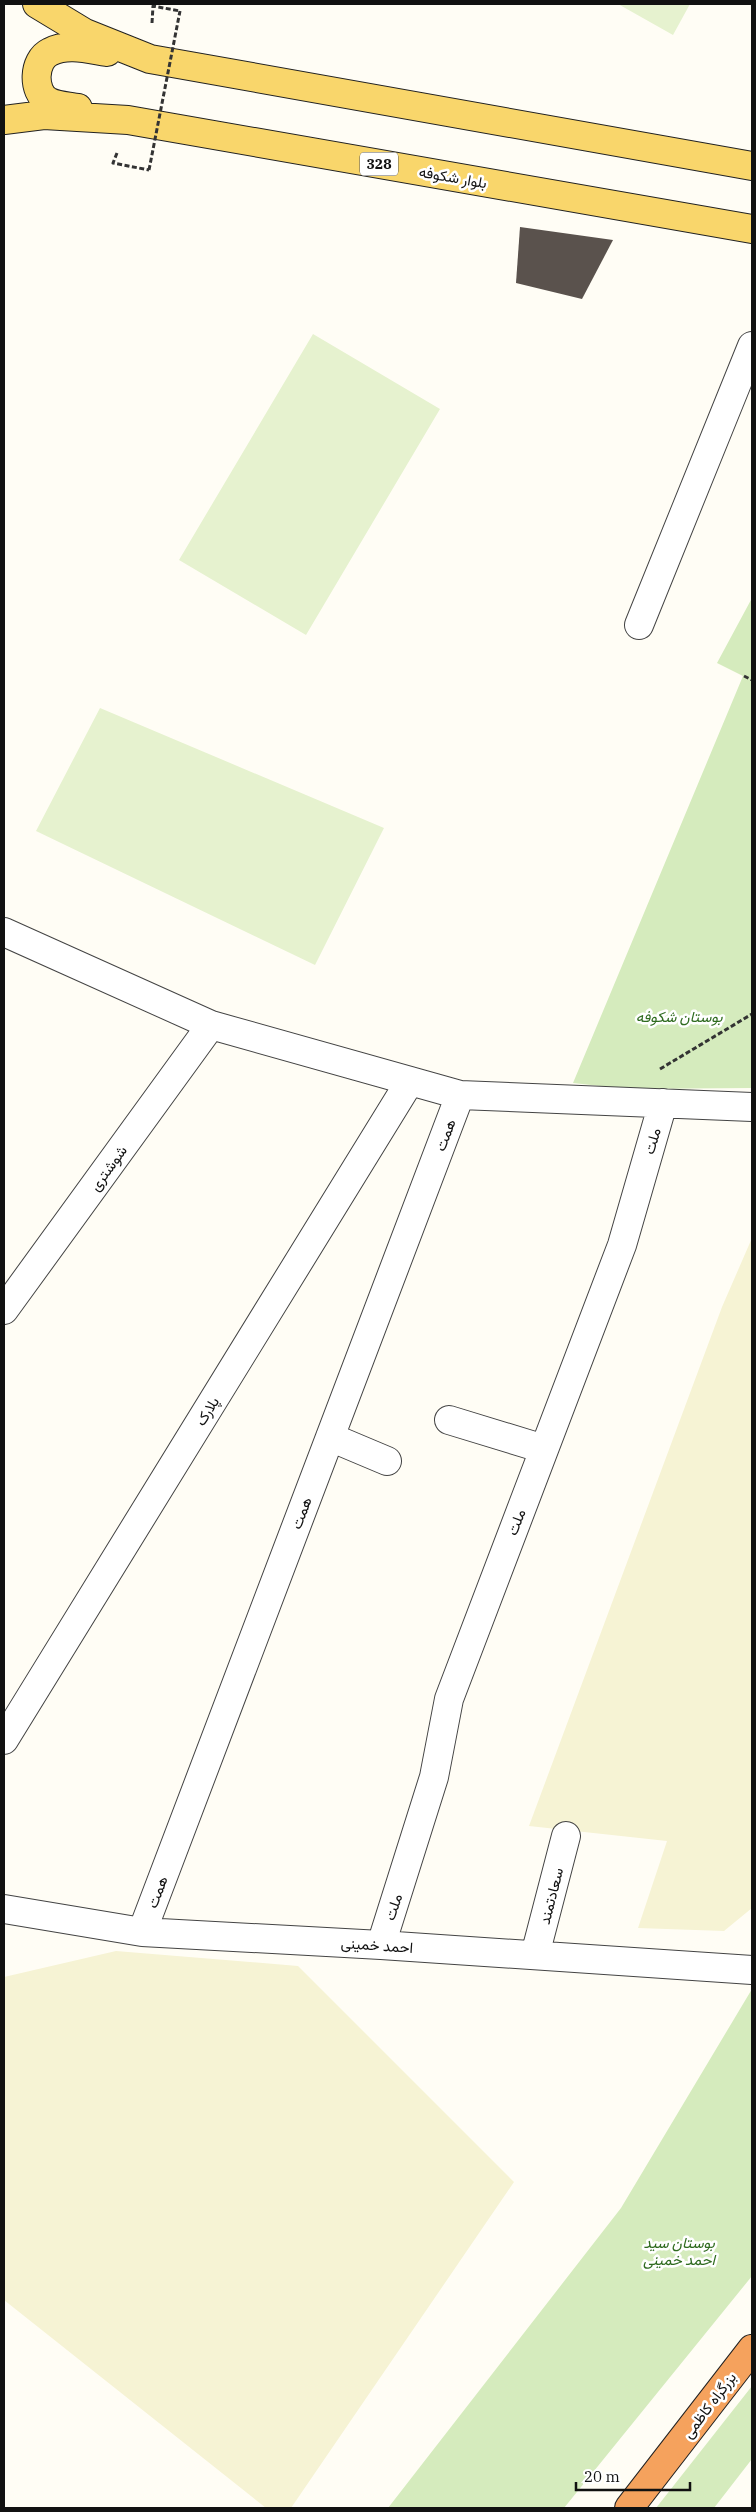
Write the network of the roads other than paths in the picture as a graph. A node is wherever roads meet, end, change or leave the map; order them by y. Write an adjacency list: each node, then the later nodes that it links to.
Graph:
1 (38, 4): 2 (main road)
2 (150, 59): 4 (main road); 5 (main road)
3 (4, 120): 4 (main road, بلوار شکوفه / 328)
4 (128, 120): 6 (main road, بلوار شکوفه / 328)
5 (752, 166)
6 (752, 229)
7 (752, 346): 8 (street)
8 (639, 625)
9 (4, 932): 10 (street)
10 (212, 1025): 11 (street); 15 (street, شوشتری)
11 (410, 1081): 12 (street); 20 (street, پلارک)
12 (460, 1095): 13 (street); 17 (street, همت)
13 (664, 1103): 14 (street); 18 (street, ملت)
14 (752, 1107)
15 (4, 1310)
16 (449, 1420): 18 (street)
17 (330, 1437): 19 (street); 23 (street, همت)
18 (544, 1449): 24 (street, ملت)
19 (387, 1461)
20 (4, 1740)
21 (566, 1836): 25 (street, سعادتمند)
22 (4, 1910): 23 (street, احمد خمینی)
23 (142, 1932): 24 (street, احمد خمینی)
24 (381, 1945): 25 (street, احمد خمینی)
25 (536, 1956): 26 (street, احمد خمینی)
26 (752, 1970)
27 (752, 2349): 28 (highway, بزرگراه کاظمی)
28 (629, 2508)

